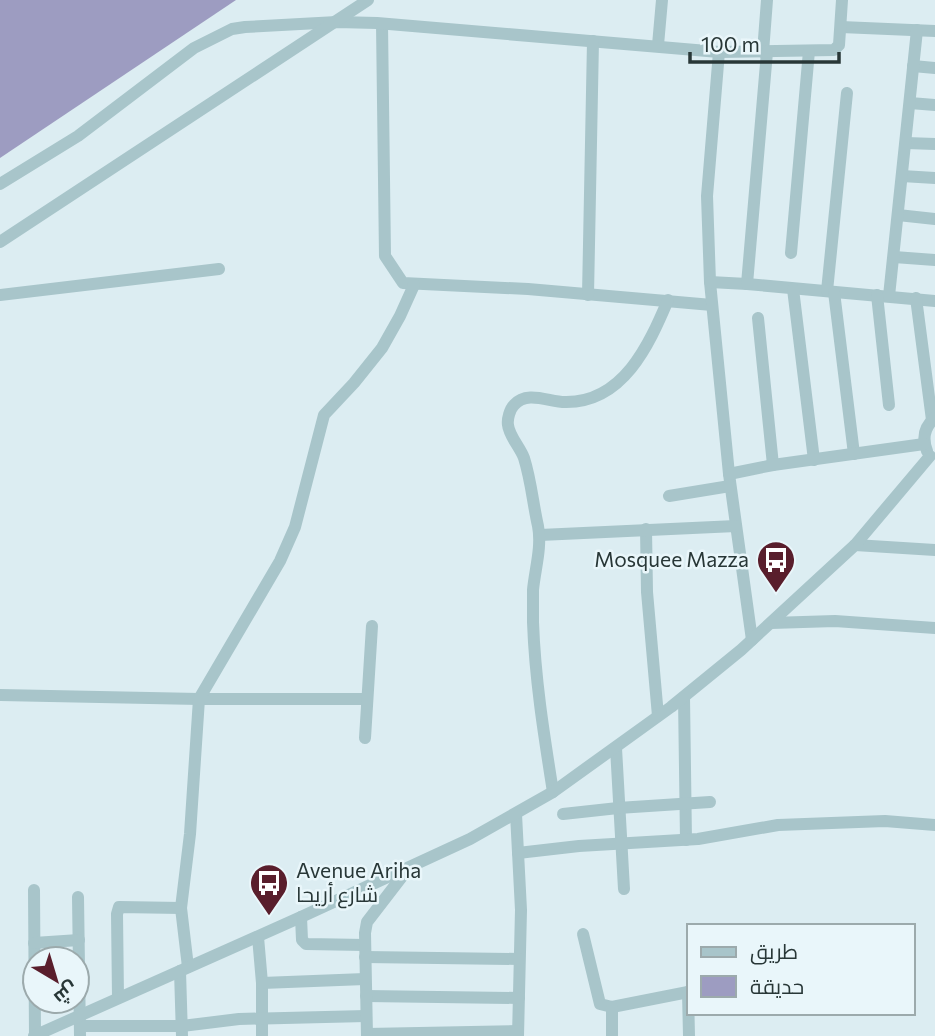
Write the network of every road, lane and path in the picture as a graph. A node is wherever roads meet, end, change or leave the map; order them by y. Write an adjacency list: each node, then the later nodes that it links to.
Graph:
1 (368, 0): 5 (street)
2 (662, 0): 11 (street)
3 (767, 0): 14 (street)
4 (842, 0): 7 (street)
5 (333, 23): 6 (street); 24 (street); 27 (street)
6 (382, 24): 10 (street); 34 (street)
7 (841, 27): 8 (street); 12 (street)
8 (917, 30): 9 (street); 15 (street)
9 (935, 31)
10 (593, 41): 11 (street); 38 (street)
11 (658, 45): 13 (street)
12 (809, 51): 14 (street); 28 (street)
13 (719, 52): 14 (street); 32 (street)
14 (765, 52): 33 (street)
15 (913, 66): 16 (street); 18 (street)
16 (935, 68)
17 (847, 93): 36 (street)
18 (910, 103): 19 (street); 20 (street)
19 (935, 105)
20 (906, 143): 21 (street); 22 (street)
21 (935, 144)
22 (902, 176): 23 (street); 25 (street)
23 (935, 178)
24 (0, 184)
25 (898, 215): 26 (street); 29 (street)
26 (935, 219)
27 (0, 242)
28 (791, 253)
29 (894, 257): 30 (street); 39 (street)
30 (935, 260)
31 (219, 269): 37 (street)
32 (710, 282): 33 (street); 43 (street)
33 (747, 284): 35 (street)
34 (414, 285): 38 (street); 65 (street)
35 (793, 289): 36 (street); 50 (street)
36 (831, 292): 39 (street); 48 (street)
37 (0, 295)
38 (588, 295): 41 (street)
39 (883, 296): 40 (street); 45 (street)
40 (916, 298): 42 (street); 46 (street)
41 (668, 300): 43 (street); 56 (street)
42 (935, 301)
43 (712, 305): 52 (street)
44 (758, 318): 51 (street)
45 (889, 405)
46 (933, 419): 47 (street)
47 (924, 444): 48 (street); 49 (street)
48 (854, 454): 50 (street)
49 (933, 458): 57 (street)
50 (814, 460): 51 (street)
51 (773, 465): 52 (street)
52 (730, 480): 53 (street); 54 (street)
53 (669, 496)
54 (736, 526): 55 (street); 62 (street)
55 (646, 529): 56 (street); 67 (street)
56 (540, 535): 70 (street)
57 (855, 545): 58 (street); 59 (street)
58 (935, 550)
59 (771, 623): 61 (street); 62 (street)
60 (372, 626): 66 (street)
61 (935, 628)
62 (752, 640): 64 (street)
63 (0, 695): 65 (street)
64 (684, 697): 67 (street); 71 (street)
65 (199, 699): 66 (street); 84 (street)
66 (366, 699): 68 (street)
67 (658, 716): 69 (street)
68 (365, 738)
69 (616, 748): 70 (street); 73 (street)
70 (553, 792): 74 (street)
71 (685, 803): 72 (street); 73 (street); 77 (street)
72 (710, 803)
73 (618, 808): 75 (street); 78 (street)
74 (516, 814): 79 (street); 80 (street)
75 (563, 814)
76 (935, 824): 77 (street)
77 (686, 840): 78 (street)
78 (620, 844): 79 (street); 81 (street)
79 (518, 853): 92 (street)
80 (410, 867): 85 (street); 91 (street)
81 (624, 889)
82 (34, 890): 89 (street)
83 (78, 897): 88 (street)
84 (181, 908): 93 (street); 98 (street)
85 (301, 917): 87 (street); 91 (street)
86 (583, 934): 100 (street)
87 (258, 937): 93 (street); 95 (street)
88 (79, 940): 89 (street); 90 (street)
89 (34, 943)
90 (79, 945)
91 (365, 951): 92 (street); 94 (street)
92 (519, 959): 99 (street)
93 (184, 969): 98 (street); 106 (street)
94 (365, 979): 95 (street); 97 (street)
95 (262, 983): 104 (street)
96 (687, 992): 100 (street)
97 (366, 996): 99 (street); 103 (street)
98 (118, 998): 105 (street)
99 (519, 998): 107 (street)
100 (612, 1007): 111 (street)
101 (35, 1015): 109 (street)
102 (689, 1015): 112 (street)
103 (366, 1016): 104 (street); 108 (street)
104 (262, 1020): 106 (street); 110 (street)
105 (80, 1026): 106 (street); 109 (street)
106 (182, 1031)
107 (518, 1034): 108 (street)
108 (367, 1035)
109 (35, 1036)
110 (262, 1036)
111 (612, 1036)
112 (689, 1036)

